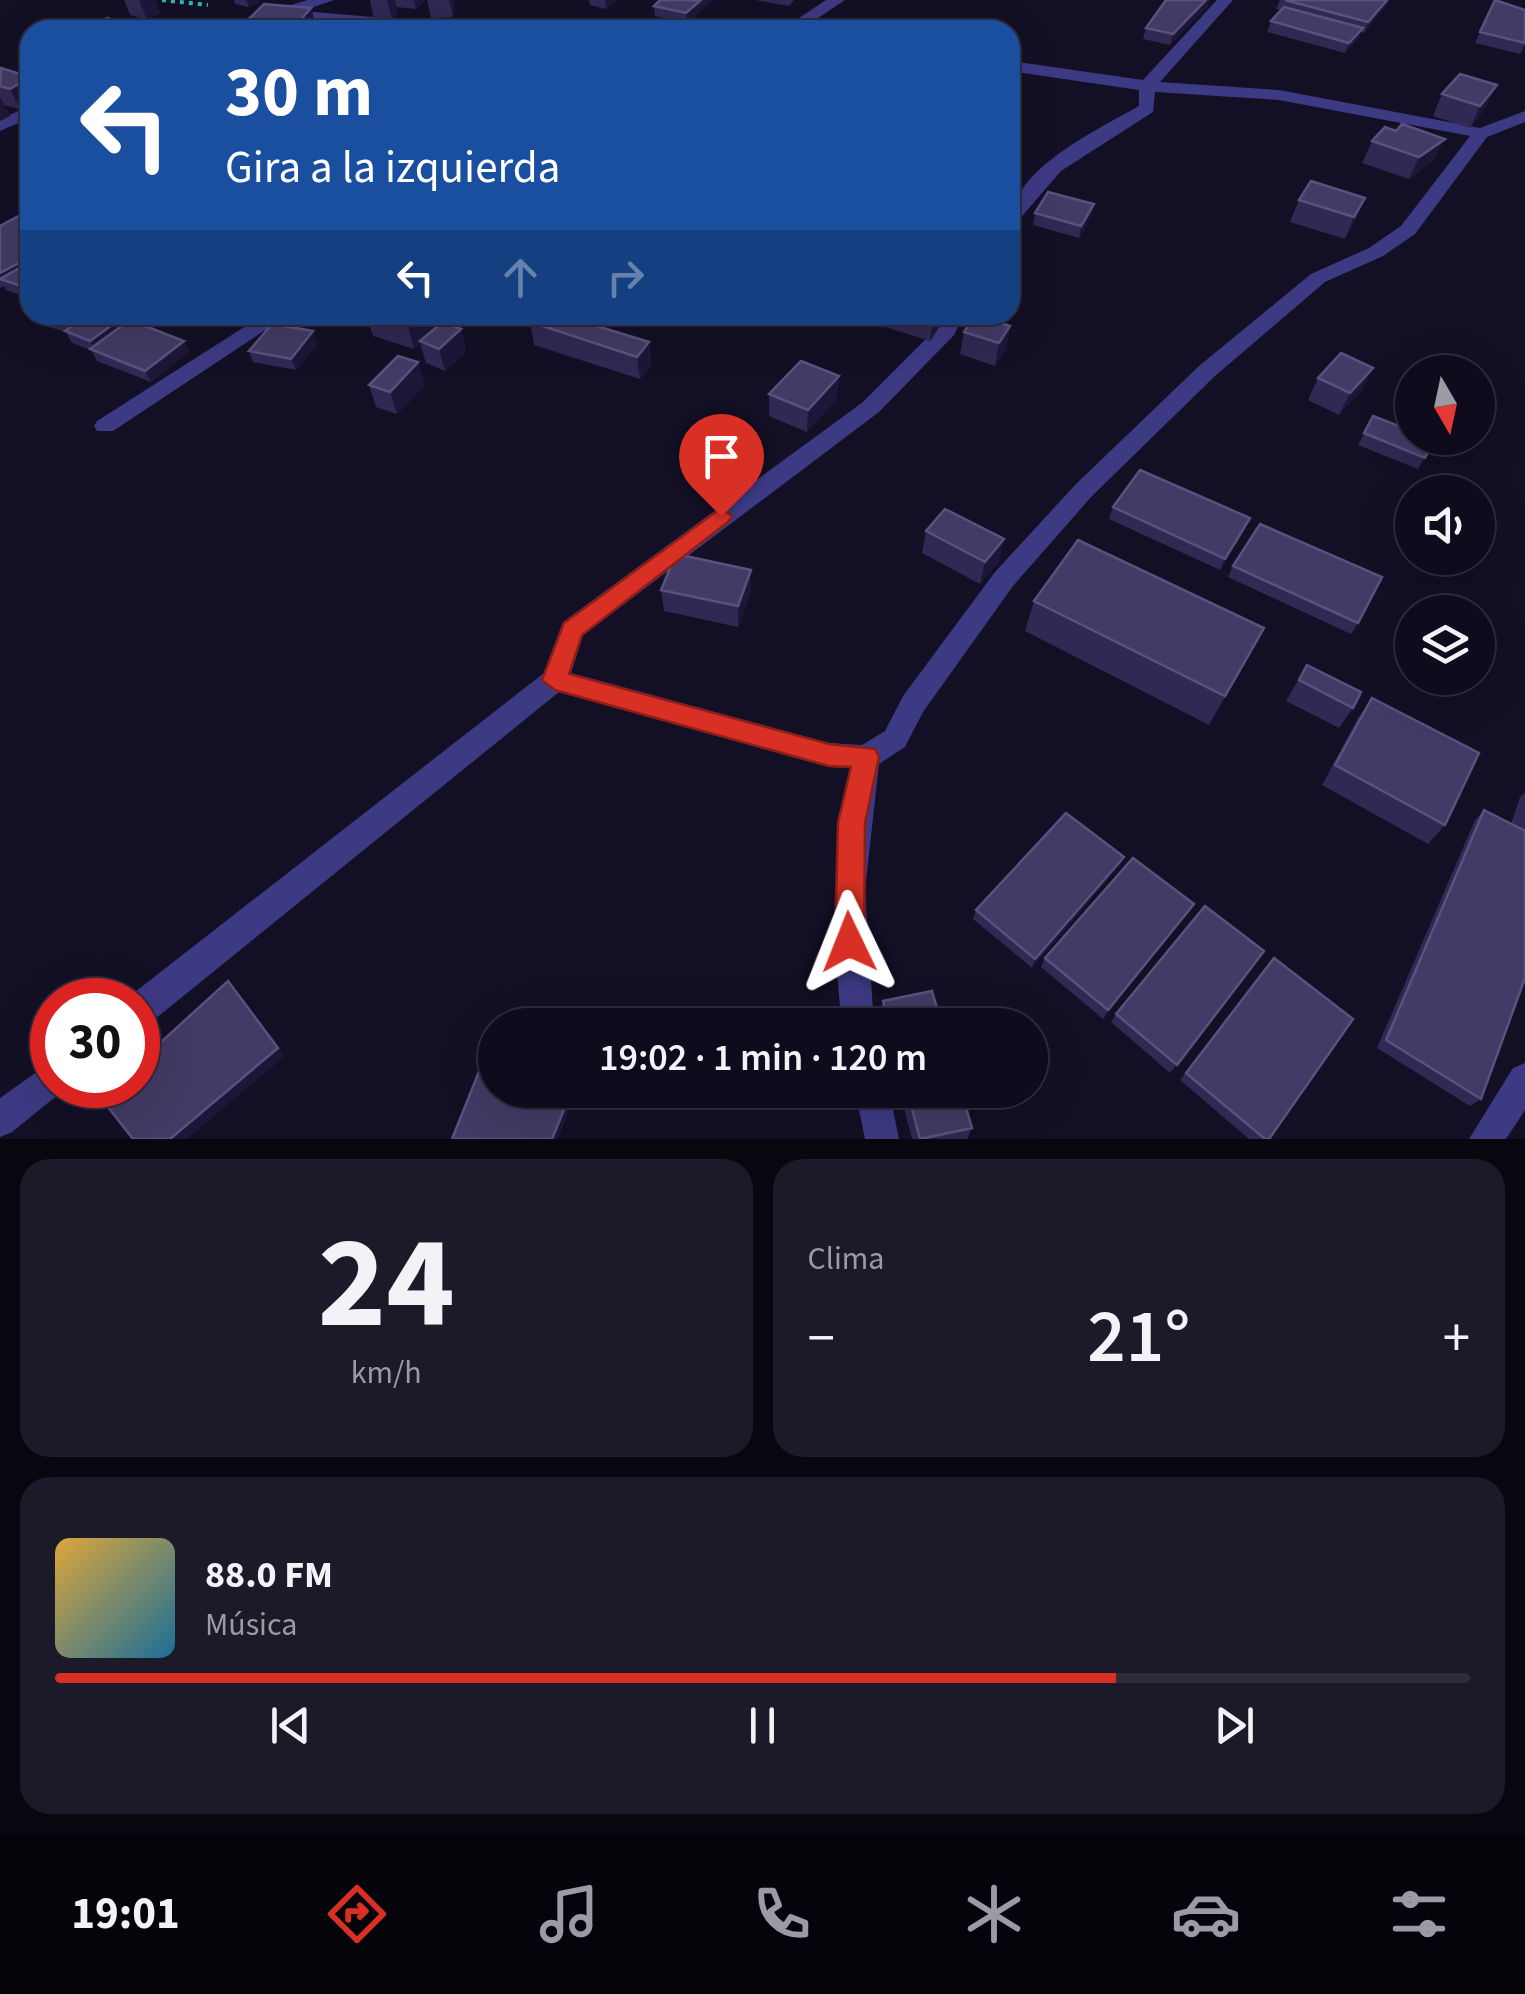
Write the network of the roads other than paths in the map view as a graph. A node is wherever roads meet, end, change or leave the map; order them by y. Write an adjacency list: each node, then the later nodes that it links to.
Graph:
1 (326, 0): 4 (street)
2 (837, 0): 7 (street)
3 (1225, 0): 9 (street)
4 (274, 13): 5 (street); 6 (street)
5 (248, 20)
6 (353, 20)
7 (805, 20)
8 (1020, 67): 9 (street)
9 (1147, 86): 11 (street); 12 (street)
10 (1525, 116): 11 (street)
11 (1481, 133): 17 (street)
12 (1020, 203)
13 (262, 325): 15 (street)
14 (949, 325): 16 (street)
15 (104, 426)
16 (555, 680): 17 (street); 18 (street)
17 (866, 757): 19 (street)
18 (160, 994)
19 (856, 1008)
20 (1525, 1080): 25 (street)
21 (30, 1096): 23 (street)
22 (876, 1108): 24 (street)
23 (0, 1120)
24 (882, 1139)
25 (1486, 1139)

